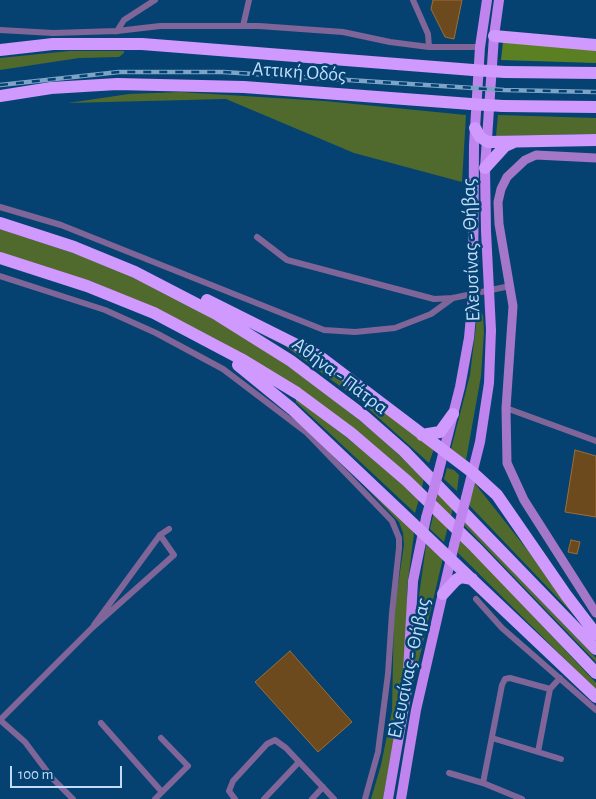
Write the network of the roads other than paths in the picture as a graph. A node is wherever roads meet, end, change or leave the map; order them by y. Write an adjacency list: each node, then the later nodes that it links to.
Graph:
1 (155, 0): 8 (street)
2 (249, 0): 6 (street)
3 (413, 0): 12 (street)
4 (487, 0): 11 (main road, Ελευσίνας - Θήβας)
5 (499, 0): 9 (main road, Ελευσίνας - Θήβας)
6 (243, 26): 8 (street); 12 (street)
7 (0, 30): 8 (street)
8 (117, 31)
9 (494, 36): 10 (highway); 11 (main road); 19 (main road, Ελευσίνας - Θήβας)
10 (596, 45)
11 (480, 46): 12 (street); 17 (main road, Ελευσίνας - Θήβας)
12 (429, 47)
13 (0, 50): 14 (highway, Αττική Οδός, bridge)
14 (596, 73)
15 (0, 96): 16 (highway, Αττική Οδός, bridge)
16 (596, 107)
17 (475, 128): 19 (highway); 31 (main road, Ελευσίνας - Θήβας)
18 (596, 140): 20 (highway)
19 (488, 142): 20 (highway); 22 (main road, Ελευσίνας - Θήβας)
20 (515, 142): 22 (highway)
21 (596, 158): 29 (street)
22 (486, 168): 30 (main road, Ελευσίνας - Θήβας)
23 (0, 207): 32 (street)
24 (0, 224): 26 (highway, Αθήνα - Πάτρα)
25 (257, 237): 32 (street)
26 (99, 256): 36 (highway); 50 (highway, Αθήνα - Πάτρα)
27 (0, 258): 33 (highway, Αθήνα - Πάτρα)
28 (0, 276): 73 (street)
29 (510, 286): 30 (street); 34 (street)
30 (489, 291): 31 (street); 39 (main road, Ελευσίνας - Θήβας)
31 (473, 294): 32 (street); 35 (main road, Ελευσίνας - Θήβας)
32 (453, 298)
33 (202, 337): 41 (highway); 51 (highway, Αθήνα - Πάτρα)
34 (506, 408): 37 (street); 47 (street)
35 (454, 414): 36 (highway); 38 (main road, Ελευσίνας - Θήβας)
36 (422, 435): 38 (highway)
37 (596, 441)
38 (444, 451): 39 (highway); 41 (main road, Ελευσίνας - Θήβας, bridge)
39 (472, 472): 43 (main road, Ελευσίνας - Θήβας, bridge); 49 (highway)
40 (169, 529): 42 (street)
41 (423, 532): 43 (highway); 74 (main road, Ελευσίνας - Θήβας)
42 (160, 535): 48 (street); 48 (street)
43 (452, 552): 44 (highway); 45 (main road, Ελευσίνας - Θήβας)
44 (472, 579): 45 (highway); 54 (highway)
45 (443, 594): 75 (main road, Ελευσίνας - Θήβας)
46 (476, 599): 52 (street)
47 (596, 614)
48 (92, 628): 56 (street)
49 (596, 634)
50 (596, 648)
51 (596, 673)
52 (560, 678): 53 (street); 55 (street)
53 (550, 689): 59 (street); 60 (street)
54 (596, 697)
55 (596, 710)
56 (0, 720): 67 (street)
57 (101, 723): 66 (street)
58 (161, 738): 66 (street)
59 (492, 738): 60 (street); 64 (street)
60 (538, 752): 61 (street)
61 (561, 759)
62 (299, 762): 65 (street); 69 (street); 70 (street)
63 (449, 773): 64 (street)
64 (483, 783): 76 (street)
65 (323, 787): 71 (street); 72 (street)
66 (162, 792): 68 (street)
67 (73, 799)
68 (155, 799)
69 (235, 799)
70 (264, 799)
71 (312, 799)
72 (334, 799)
73 (365, 799)
74 (388, 799)
75 (401, 799)
76 (522, 799)

